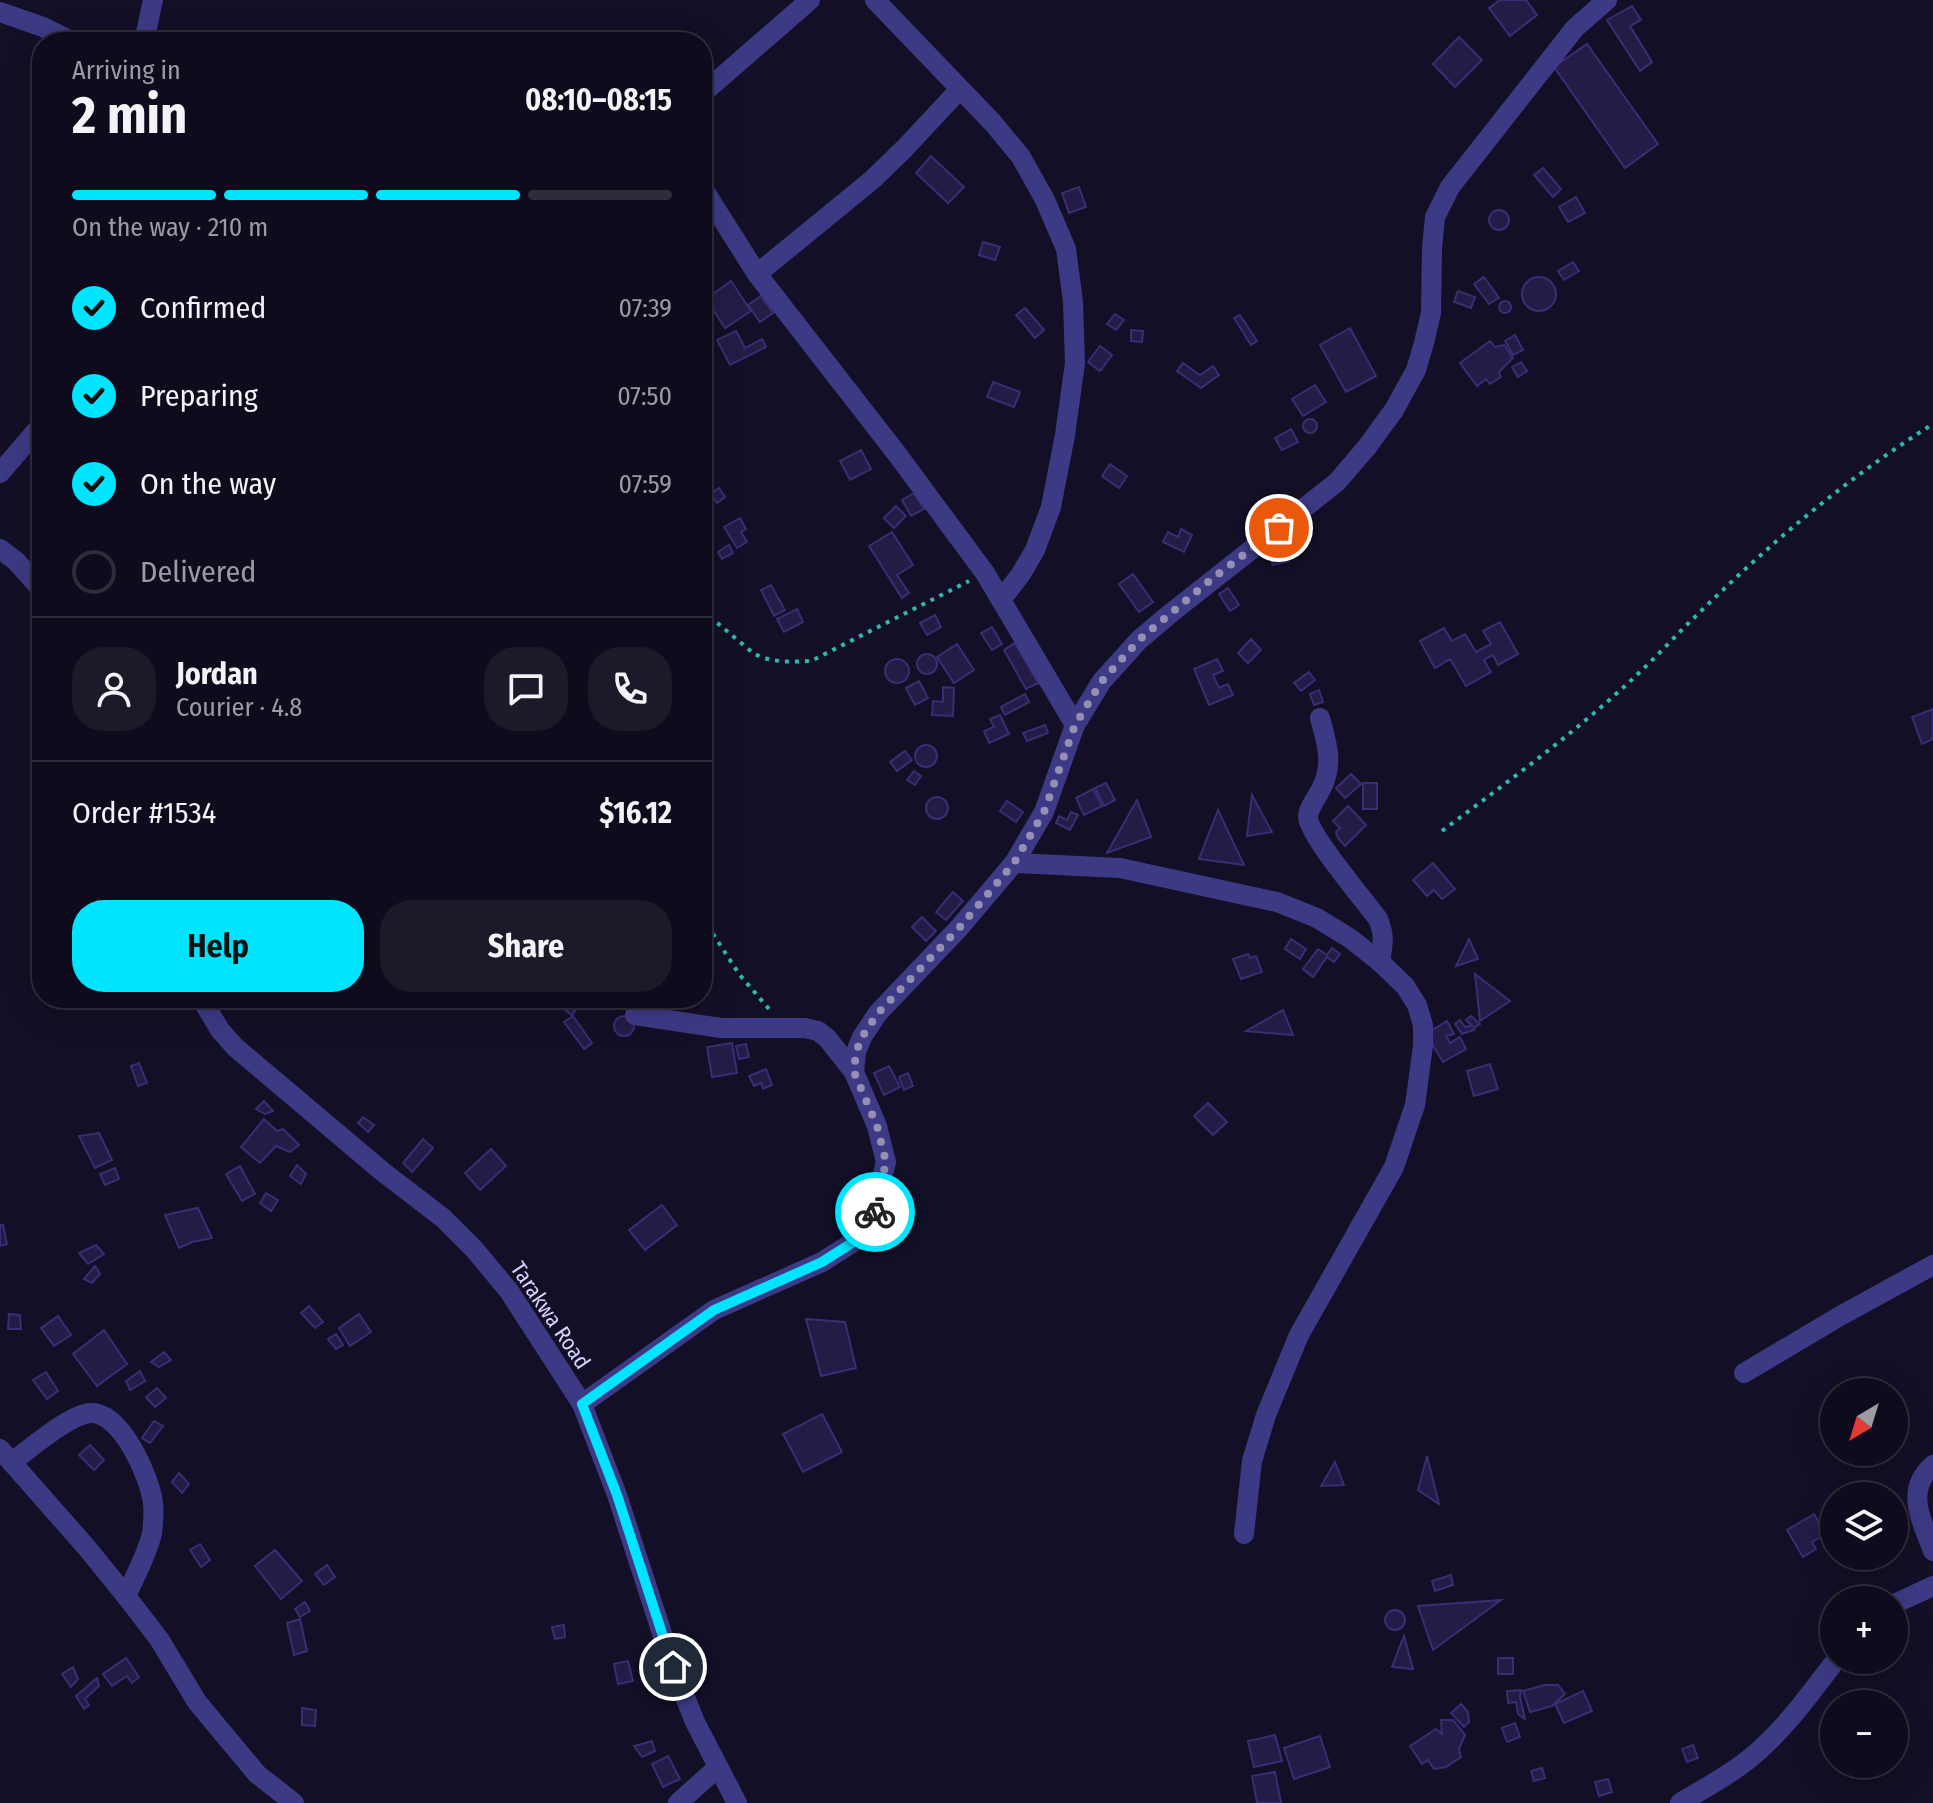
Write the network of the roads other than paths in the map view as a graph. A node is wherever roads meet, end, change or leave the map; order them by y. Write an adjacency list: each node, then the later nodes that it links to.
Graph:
1 (153, 0): 7 (street)
2 (810, 0): 8 (street)
3 (875, 0): 9 (street)
4 (1607, 0): 18 (street)
5 (0, 12): 6 (street)
6 (53, 32)
7 (146, 32)
8 (712, 85)
9 (960, 89): 11 (street); 16 (street)
10 (712, 203): 11 (street)
11 (757, 274): 16 (street)
12 (32, 436): 13 (street)
13 (0, 473)
14 (0, 549): 15 (street)
15 (32, 579)
16 (1001, 600): 18 (street)
17 (1320, 718): 20 (street)
18 (1075, 725): 19 (street)
19 (1014, 863): 20 (street); 23 (street)
20 (1380, 962): 29 (street)
21 (207, 1008): 26 (street, Tarakwa Road)
22 (635, 1015): 23 (street)
23 (854, 1072): 26 (street)
24 (1933, 1265): 25 (street)
25 (1744, 1373)
26 (582, 1404): 35 (street, Tarakwa Road)
27 (6, 1455): 32 (street); 32 (street)
28 (1933, 1465): 30 (street)
29 (1244, 1534)
30 (1933, 1551)
31 (1933, 1586): 33 (street)
32 (126, 1596): 36 (street)
33 (1908, 1598)
34 (1825, 1674): 39 (street)
35 (717, 1768): 37 (street); 38 (street, Tarakwa Road)
36 (294, 1803)
37 (678, 1803)
38 (737, 1803)
39 (1680, 1803)

